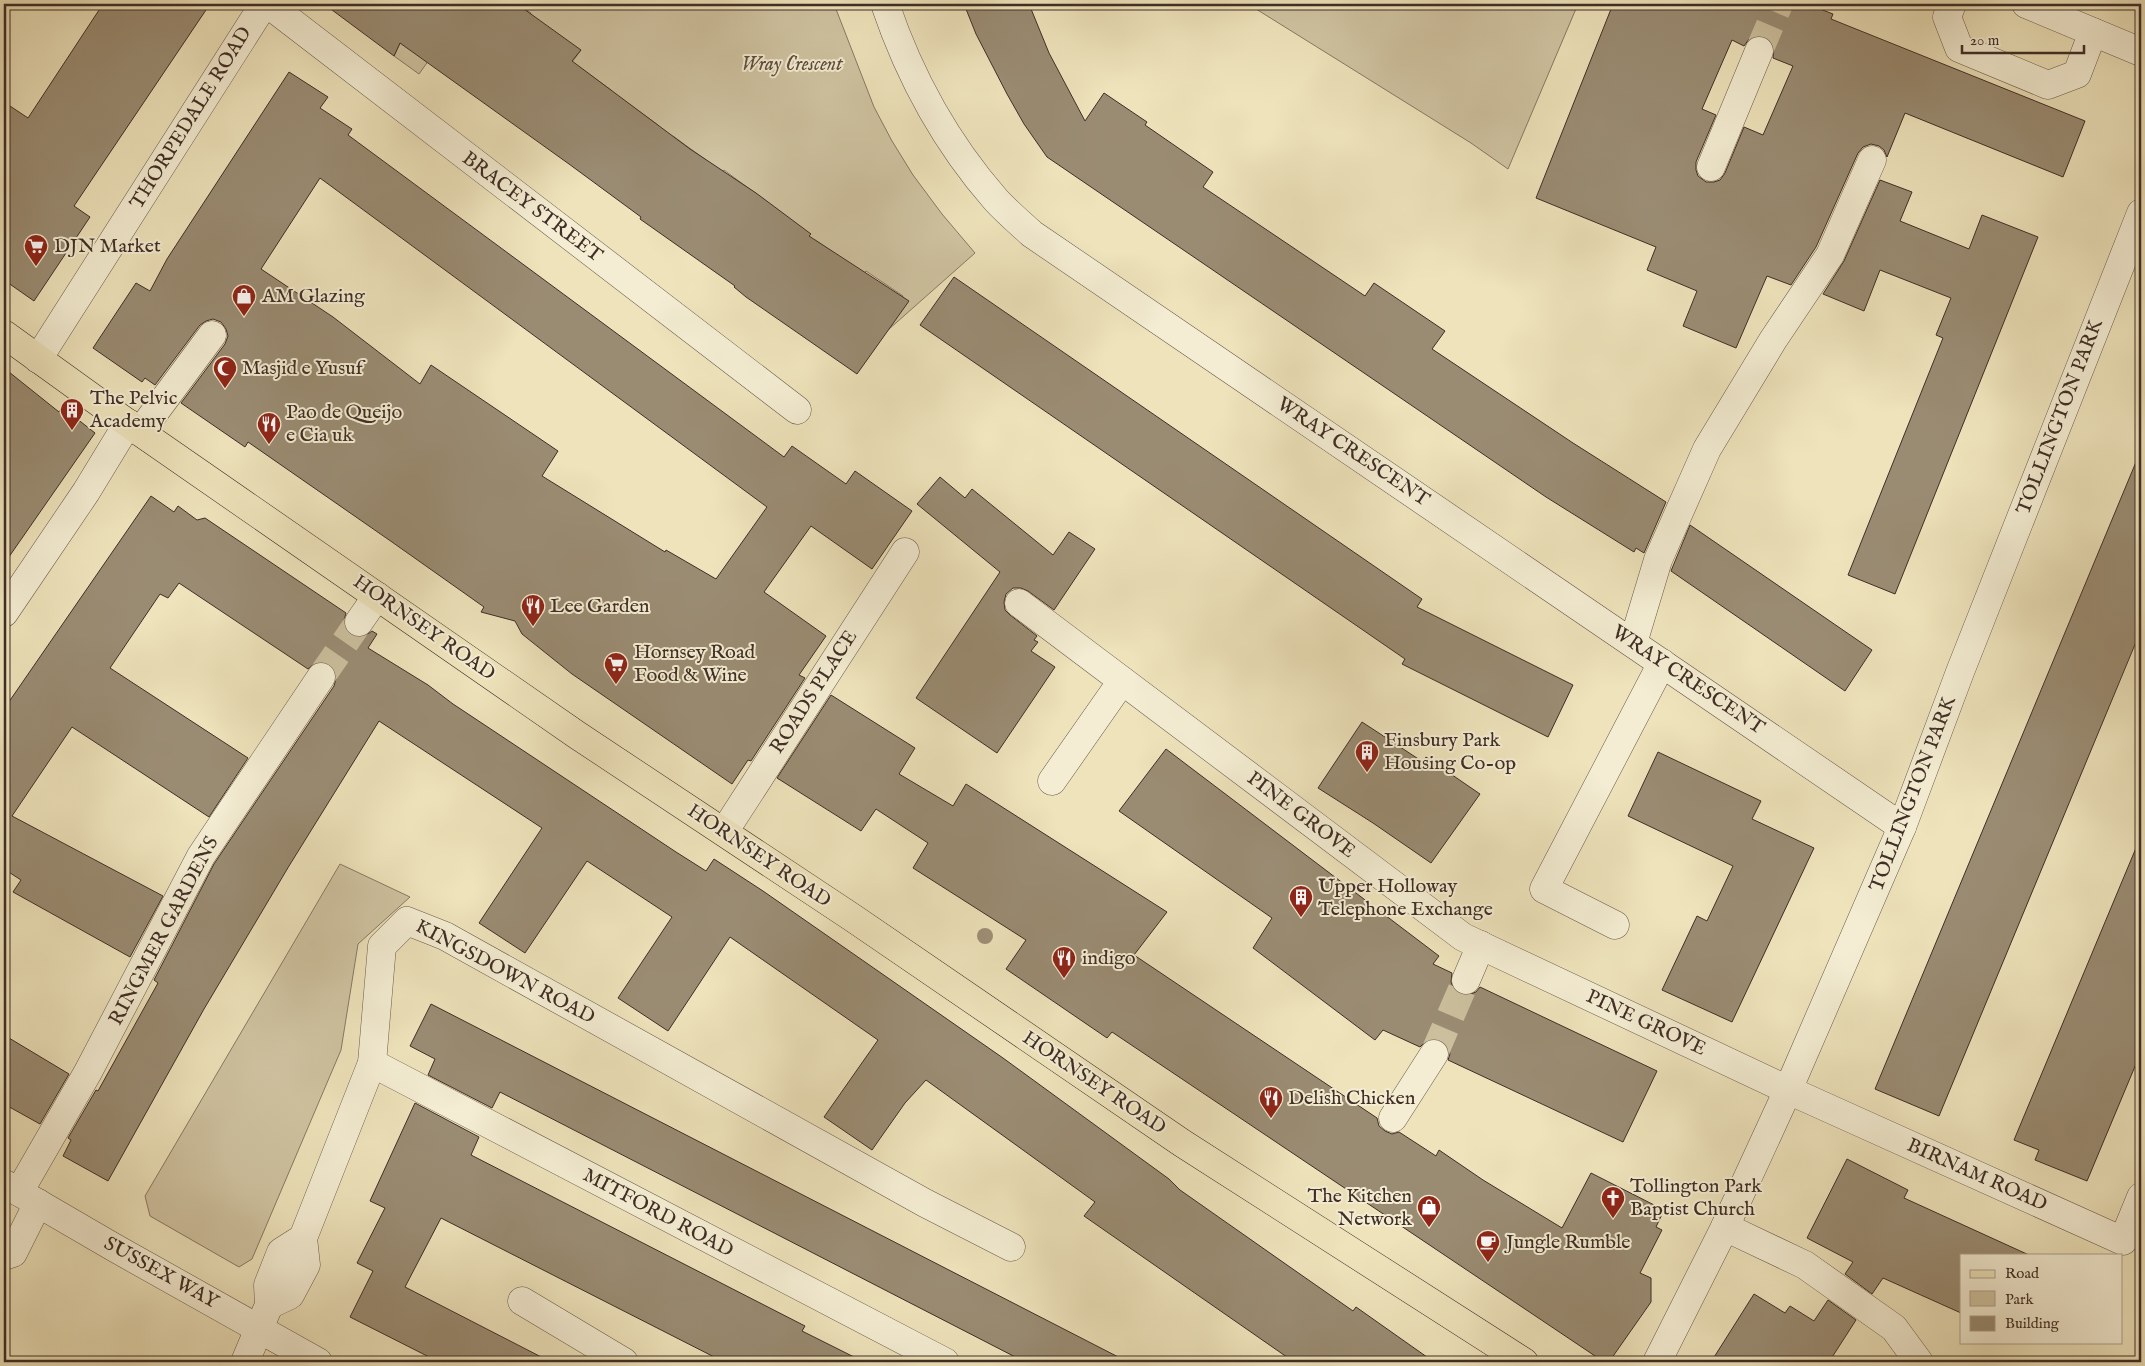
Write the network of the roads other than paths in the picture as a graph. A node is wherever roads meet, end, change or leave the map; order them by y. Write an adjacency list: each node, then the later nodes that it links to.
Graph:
1 (264, 4): 14 (street, THORPEDALE ROAD)
2 (268, 4): 15 (street, BRACEY STREET)
3 (885, 4): 22 (street, WRAY CRESCENT)
4 (1952, 4): 6 (street)
5 (2026, 4): 6 (street)
6 (2093, 32): 8 (street)
7 (1758, 52): 10 (street)
8 (2141, 52)
9 (1872, 160): 22 (street)
10 (1711, 167)
11 (2141, 213): 27 (street, TOLLINGTON PARK)
12 (4, 334): 14 (main road, HORNSEY ROAD)
13 (212, 334): 16 (street)
14 (38, 359): 16 (main road, HORNSEY ROAD)
15 (797, 410)
16 (134, 427): 18 (main road, HORNSEY ROAD); 20 (street)
17 (904, 552): 28 (street, ROADS PLACE)
18 (378, 596): 21 (street); 28 (main road, HORNSEY ROAD)
19 (1019, 603): 25 (street, PINE GROVE)
20 (4, 613)
21 (359, 622)
22 (1633, 643): 23 (street, WRAY CRESCENT)
23 (1662, 663): 27 (street, WRAY CRESCENT); 29 (street)
24 (321, 677): 36 (street, RINGMER GARDENS)
25 (1122, 681): 26 (street); 30 (street, PINE GROVE)
26 (1052, 781)
27 (1902, 827): 34 (street, TOLLINGTON PARK)
28 (724, 832): 48 (main road, HORNSEY ROAD)
29 (1615, 925)
30 (1481, 945): 31 (street); 34 (street, PINE GROVE)
31 (1466, 980)
32 (1434, 1054): 35 (street)
33 (372, 1063): 40 (street, KINGSDOWN ROAD); 43 (street, KINGSDOWN ROAD); 47 (street, MITFORD ROAD)
34 (1788, 1090): 38 (street, TOLLINGTON PARK); 39 (street, BIRNAM ROAD)
35 (1393, 1118)
36 (21, 1193): 41 (street, RINGMER GARDENS); 43 (street, SUSSEX WAY)
37 (2141, 1197): 39 (street, BIRNAM ROAD)
38 (1725, 1227): 49 (street, TOLLINGTON PARK); 50 (street)
39 (2132, 1245)
40 (1010, 1247)
41 (4, 1256)
42 (522, 1301): 44 (street)
43 (264, 1317): 45 (street); 46 (street, SUSSEX WAY)
44 (618, 1361)
45 (245, 1362)
46 (318, 1362)
47 (944, 1362)
48 (1524, 1362)
49 (1657, 1362)
50 (1919, 1362)

